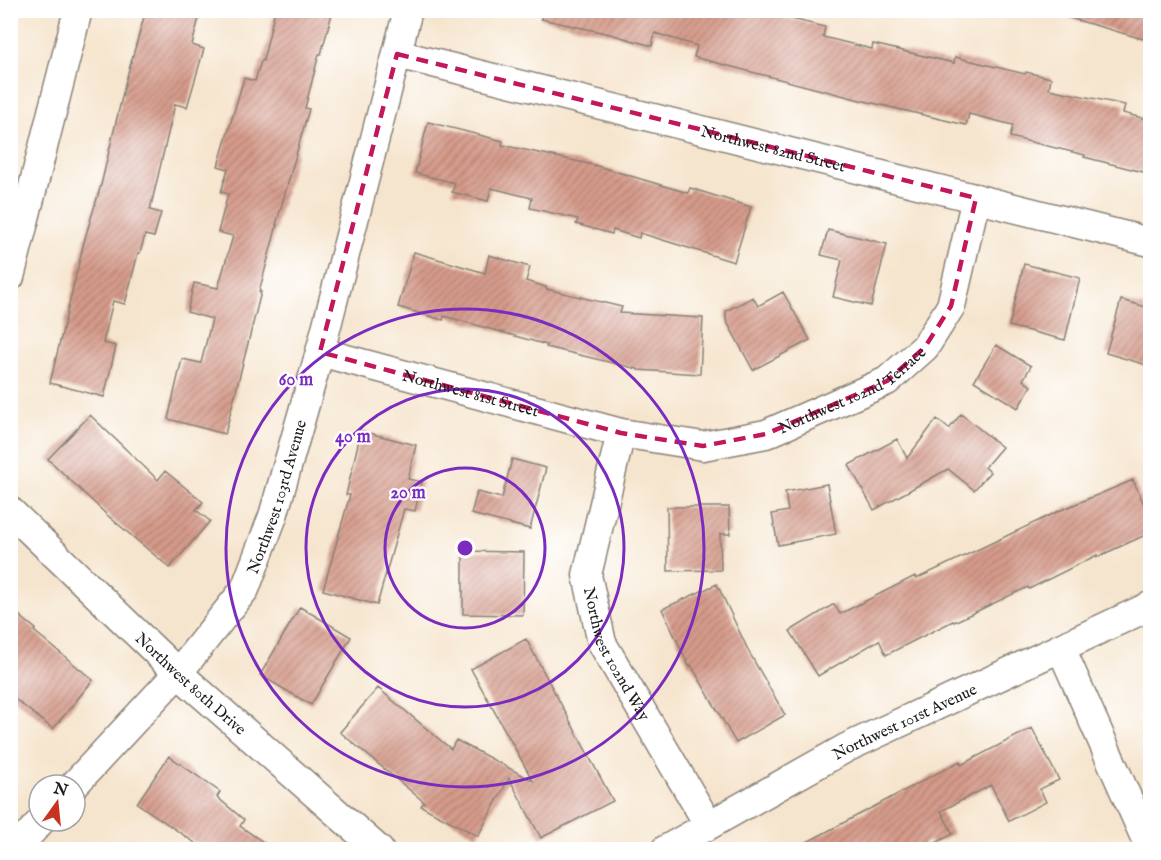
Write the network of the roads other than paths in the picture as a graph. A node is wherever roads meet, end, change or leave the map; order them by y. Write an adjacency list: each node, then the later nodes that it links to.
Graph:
1 (78, 10): 6 (street)
2 (408, 10): 3 (street, Northwest 103rd Avenue)
3 (397, 54): 4 (street, Northwest 82nd Street); 7 (street, Northwest 103rd Avenue)
4 (976, 198): 5 (street, Northwest 82nd Street); 8 (street, Northwest 102nd Terrace)
5 (1150, 242)
6 (10, 277)
7 (320, 352): 8 (street, Northwest 81st Street); 12 (street, Northwest 103rd Avenue)
8 (621, 433): 14 (street, Northwest 102nd Way)
9 (10, 512): 12 (street, Northwest 80th Drive)
10 (1150, 606): 11 (street, Northwest 101st Avenue)
11 (1061, 648): 14 (street, Northwest 101st Avenue); 19 (street)
12 (178, 673): 13 (street, Northwest 103rd Avenue); 17 (street, Northwest 80th Drive)
13 (85, 773)
14 (708, 824): 18 (street, Northwest 101st Avenue)
15 (30, 833): 16 (street)
16 (15, 849)
17 (380, 849)
18 (664, 849)
19 (1150, 849)

